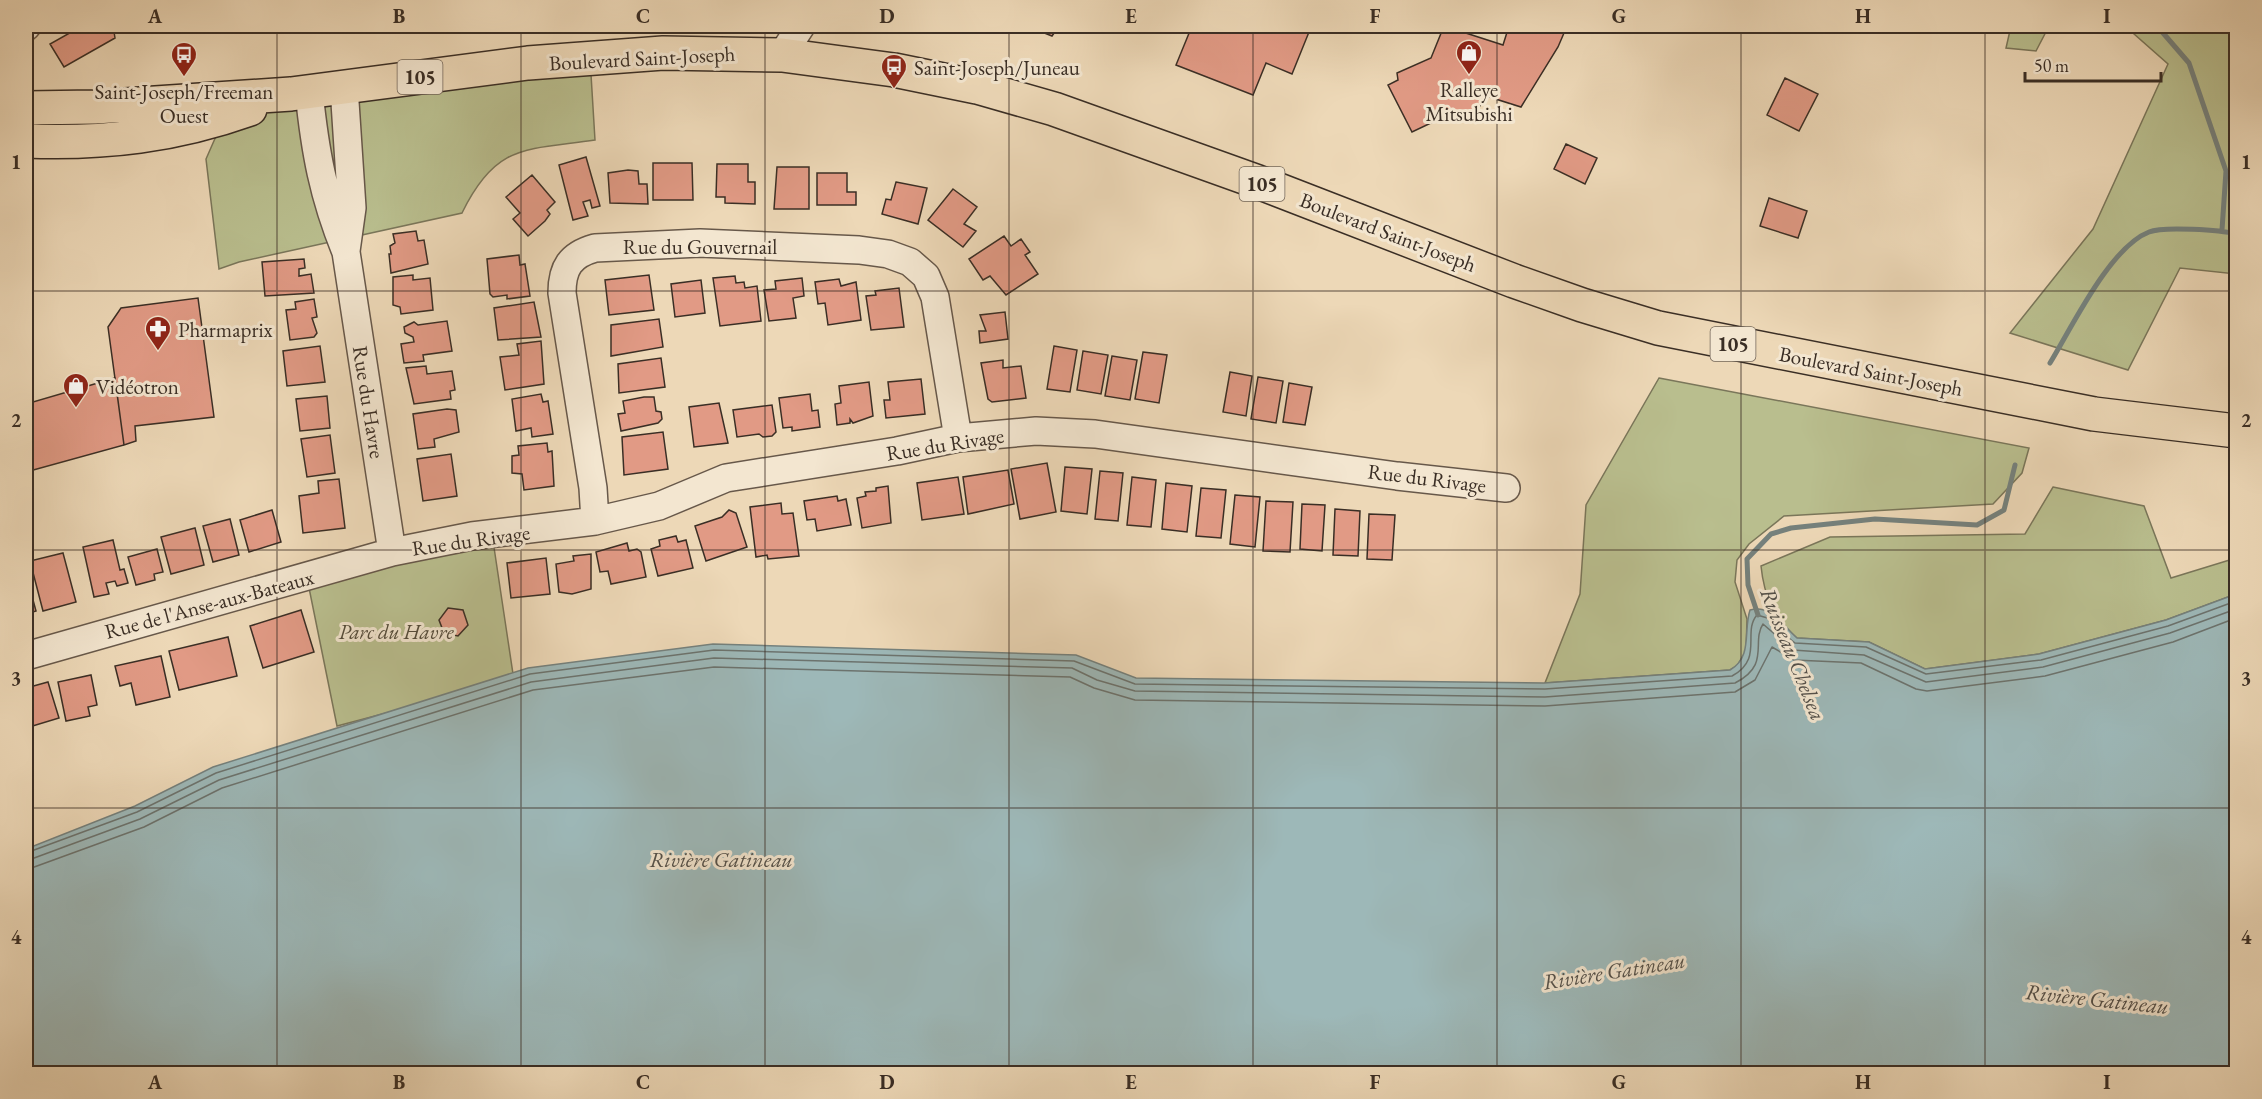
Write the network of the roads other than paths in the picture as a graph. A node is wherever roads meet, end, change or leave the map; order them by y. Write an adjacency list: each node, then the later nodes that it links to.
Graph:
1 (801, 26): 2 (street)
2 (782, 55): 3 (main road, Boulevard Saint-Joseph / 105); 8 (main road, Boulevard Saint-Joseph / 105)
3 (344, 87): 4 (main road, Boulevard Saint-Joseph / 105); 7 (street, Rue du Havre)
4 (300, 93): 5 (main road, Boulevard Saint-Joseph / 105); 6 (main road, Boulevard Saint-Joseph / 105); 7 (street, Rue du Havre)
5 (26, 108)
6 (26, 141)
7 (346, 252): 12 (street, Rue du Havre)
8 (2236, 430)
9 (958, 438): 10 (street, Rue du Rivage); 11 (street, Rue du Rivage); 11 (street, Rue du Gouvernail)
10 (1506, 488)
11 (595, 521): 12 (street, Rue du Rivage)
12 (392, 552): 13 (street, Rue de l'Anse-aux-Bateaux)
13 (26, 656)

